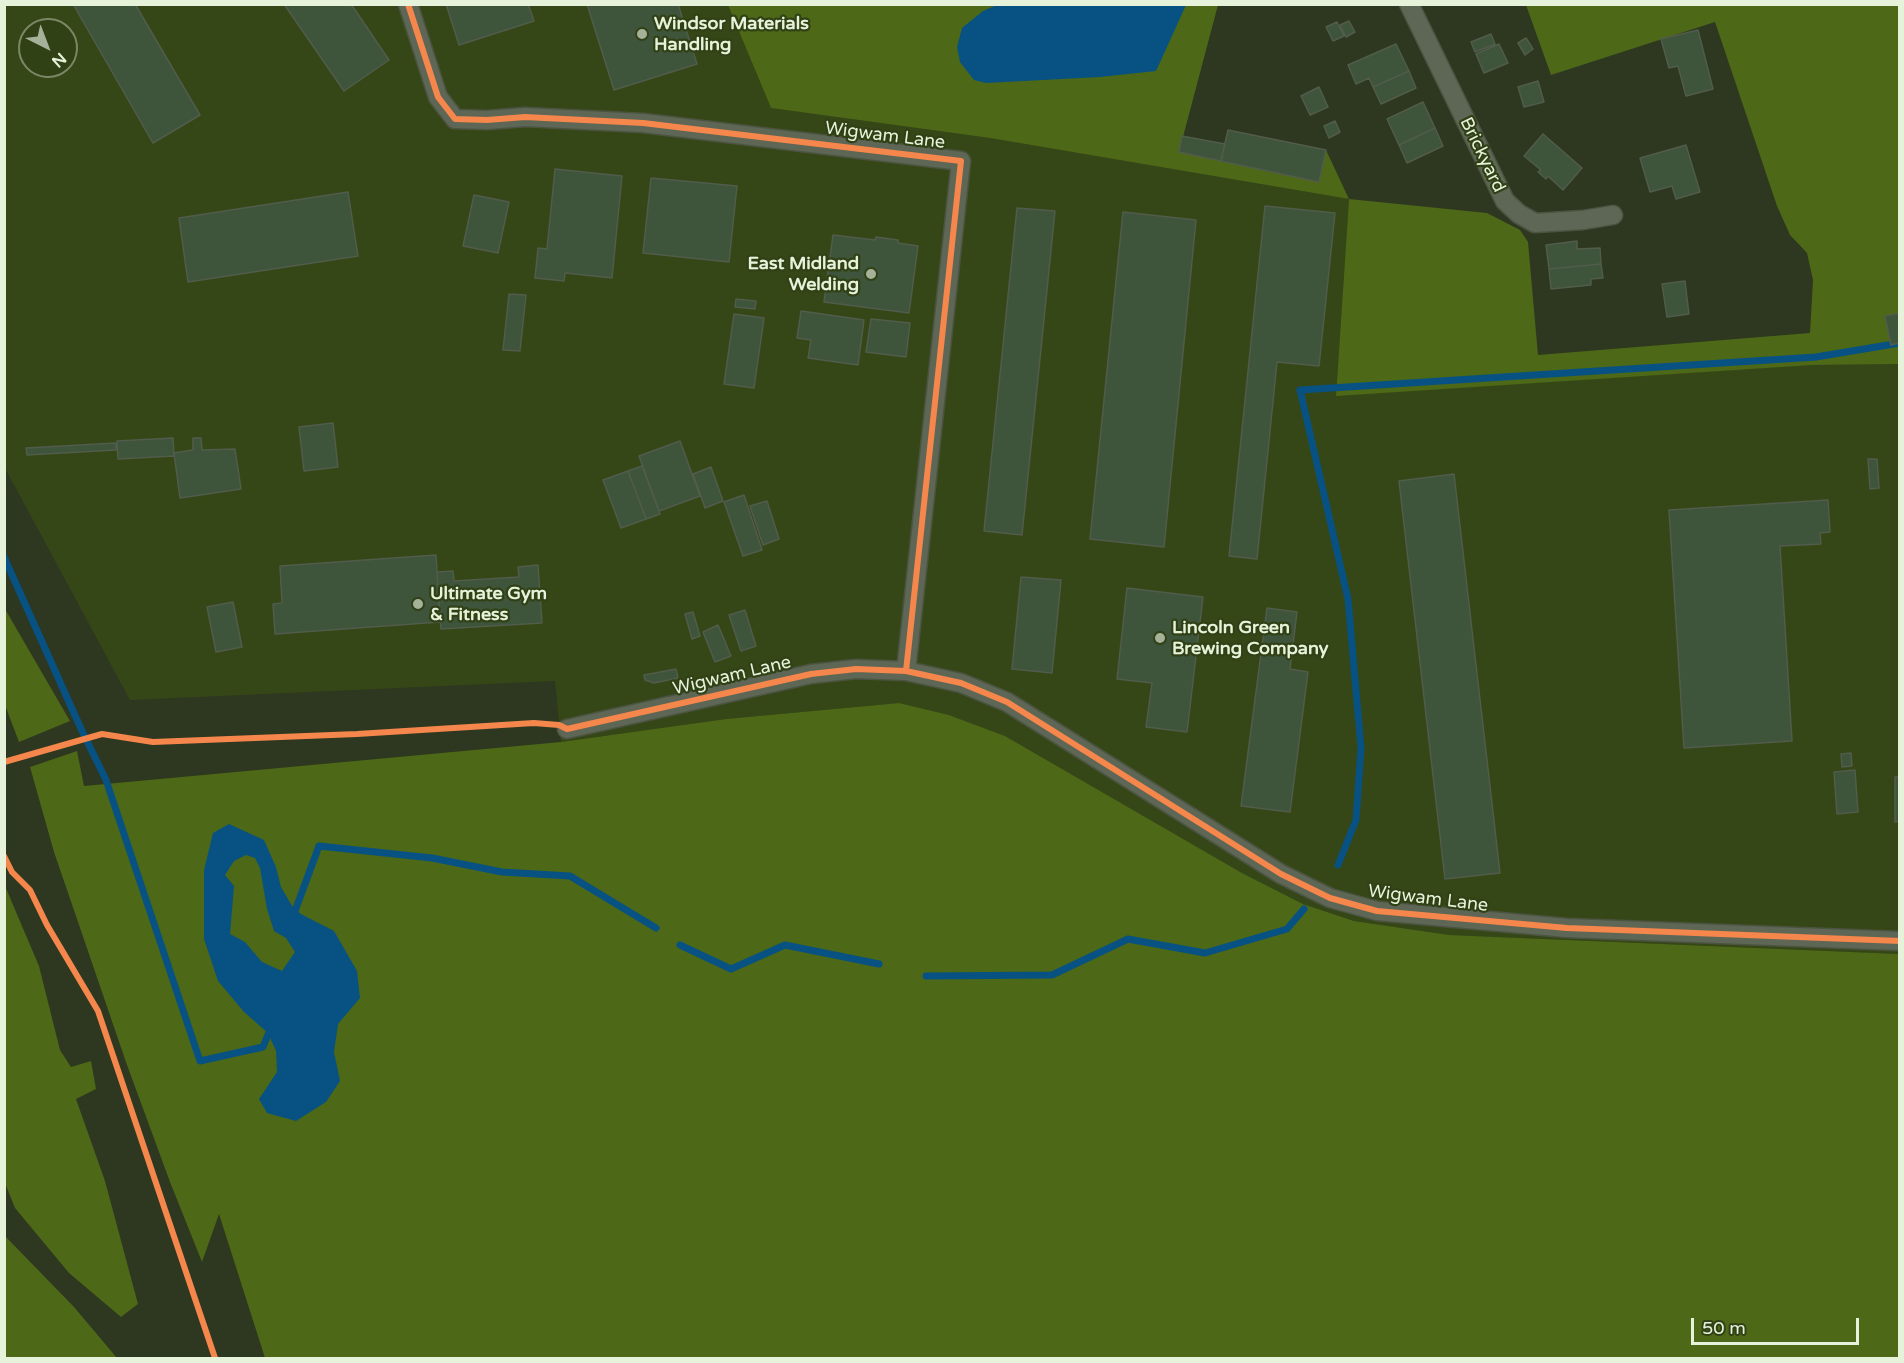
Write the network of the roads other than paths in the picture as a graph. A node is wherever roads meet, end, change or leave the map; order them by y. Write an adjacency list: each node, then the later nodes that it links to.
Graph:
1 (408, 4): 4 (street, Wigwam Lane)
2 (1409, 4): 3 (street, Brickyard)
3 (1613, 215)
4 (906, 670): 5 (street, Wigwam Lane); 6 (street, Wigwam Lane)
5 (567, 729)
6 (1899, 941)

